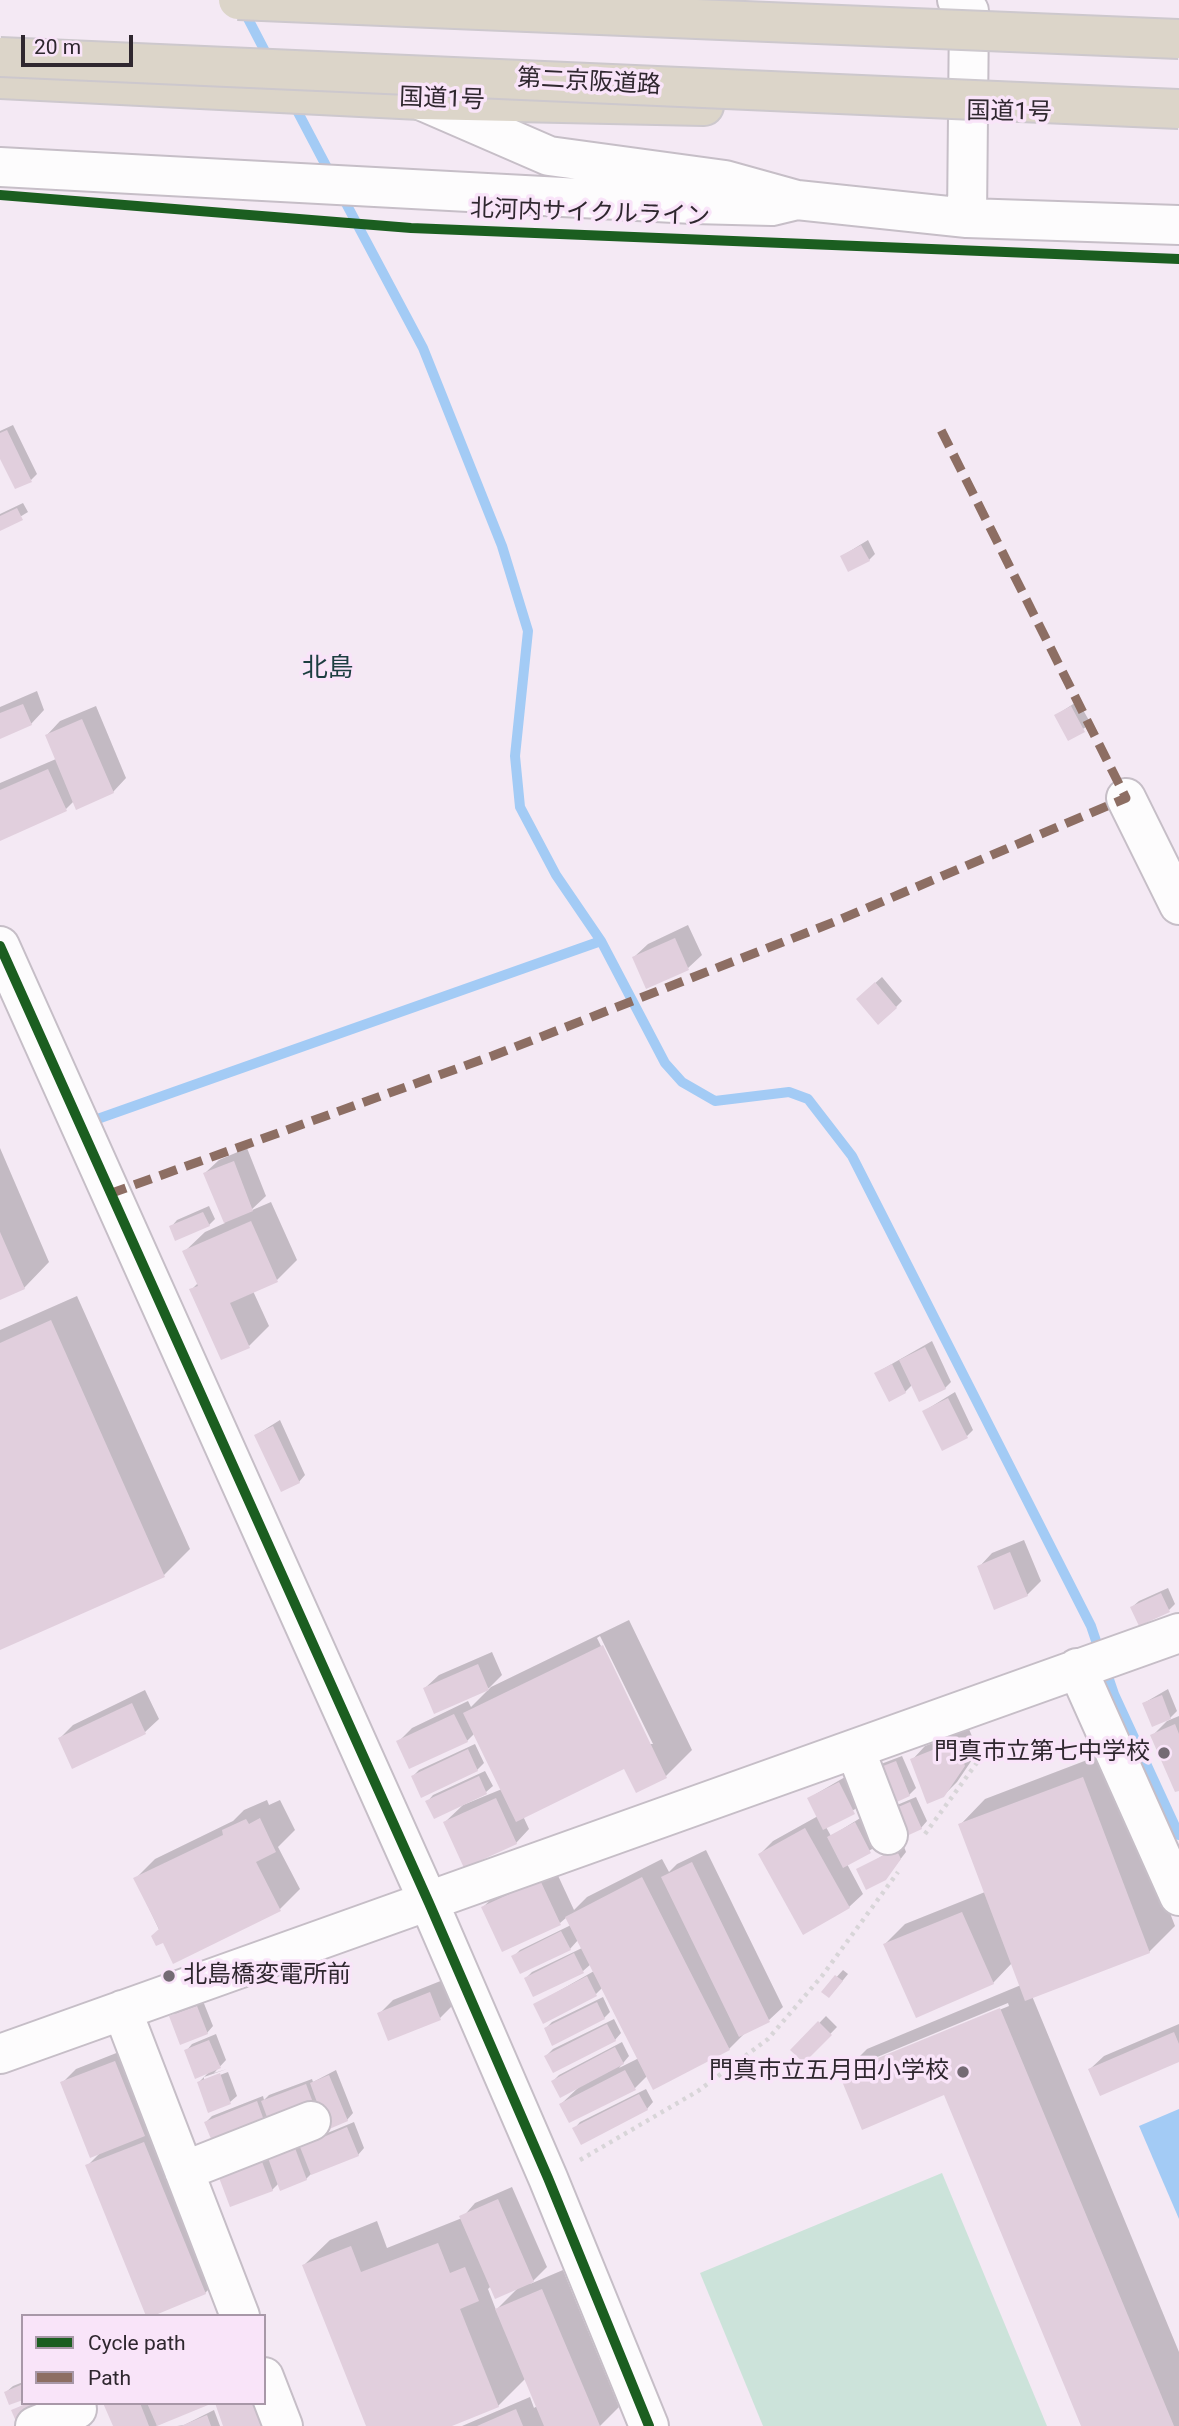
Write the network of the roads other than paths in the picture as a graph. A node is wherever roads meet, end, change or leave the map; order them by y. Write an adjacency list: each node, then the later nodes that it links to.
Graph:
1 (238, 0): 3 (highway, bridge)
2 (957, 0): 8 (street)
3 (1179, 39)
4 (0, 57): 7 (highway, 第二京阪道路, bridge)
5 (0, 79): 6 (highway, 国道1号)
6 (420, 100): 8 (highway, 国道1号); 11 (street)
7 (1179, 109)
8 (968, 112): 9 (highway, 国道1号); 12 (street)
9 (1179, 117)
10 (0, 167): 11 (street)
11 (797, 200): 12 (street)
12 (967, 218): 13 (street)
13 (1179, 225)
14 (1126, 798): 15 (street)
15 (1179, 905)
16 (0, 946): 22 (street)
17 (1179, 1633): 18 (street)
18 (1077, 1668): 19 (street); 21 (street)
19 (855, 1749): 20 (street); 22 (street)
20 (904, 1847)
21 (1179, 1896)
22 (429, 1903): 23 (street); 32 (street)
23 (122, 2010): 24 (street); 26 (street)
24 (0, 2054)
25 (311, 2121): 26 (street)
26 (184, 2171): 27 (street)
27 (239, 2314)
28 (266, 2382): 31 (street)
29 (79, 2413): 30 (street)
30 (35, 2426)
31 (283, 2426)
32 (649, 2426)

